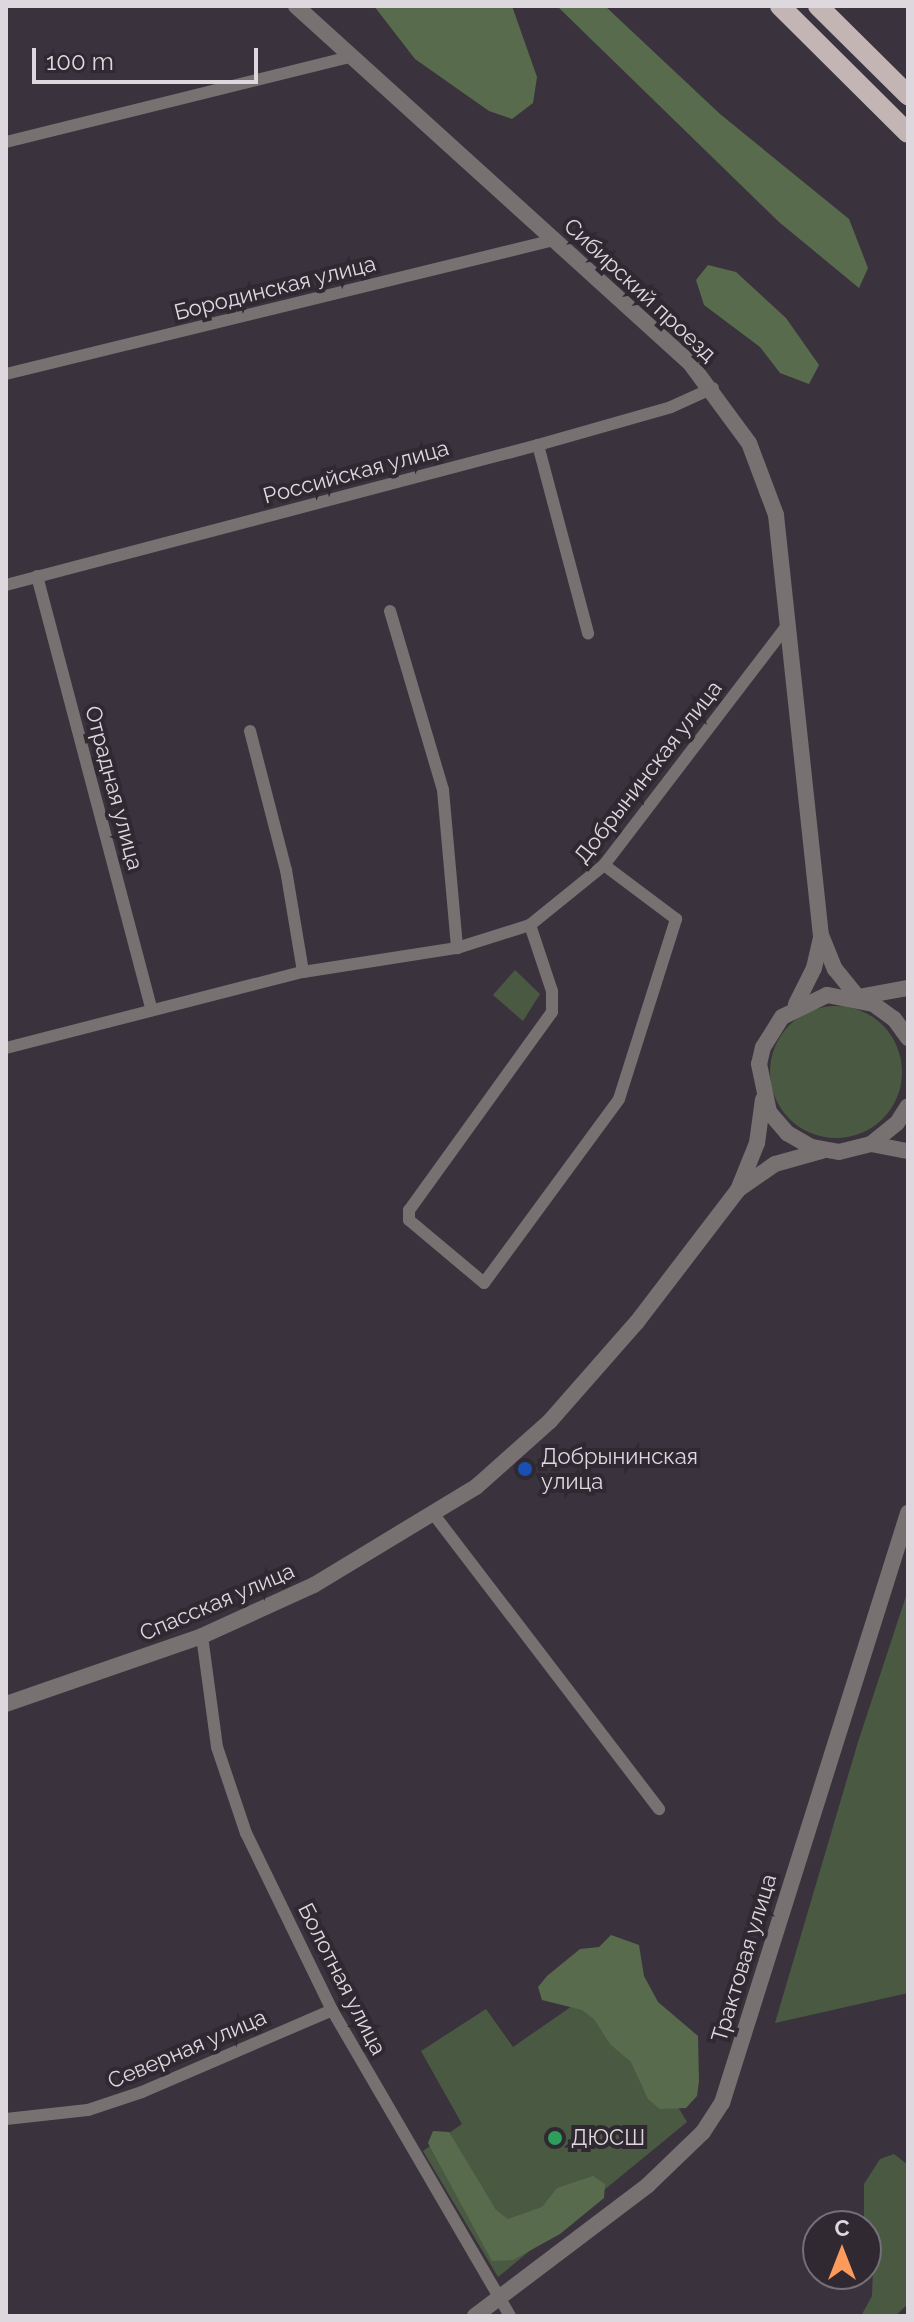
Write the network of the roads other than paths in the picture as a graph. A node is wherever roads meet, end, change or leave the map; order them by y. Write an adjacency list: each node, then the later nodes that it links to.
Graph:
1 (296, 6): 4 (street, Сибирский проезд)
2 (780, 6): 6 (highway)
3 (818, 6): 5 (highway)
4 (349, 57): 7 (street); 8 (street, Сибирский проезд)
5 (908, 95)
6 (908, 133)
7 (6, 142)
8 (554, 240): 9 (street, Бородинская улица); 10 (street, Сибирский проезд)
9 (6, 374)
10 (713, 388): 11 (street, Российская улица); 15 (street, Сибирский проезд)
11 (538, 445): 12 (street, Российская улица); 16 (street)
12 (37, 576): 13 (street, Российская улица); 26 (street, Отрадная улица)
13 (6, 585)
14 (390, 611): 21 (street)
15 (791, 621): 18 (street, Добрынинская улица); 20 (street, Сибирский проезд)
16 (588, 633)
17 (250, 731): 22 (street)
18 (604, 865): 19 (street, Добрынинская улица); 19 (street)
19 (530, 925): 21 (street, Добрынинская улица)
20 (821, 935): 24 (street, Сибирский проезд); 25 (street, Сибирский проезд)
21 (457, 948): 22 (street, Добрынинская улица)
22 (303, 972): 26 (street, Добрынинская улица)
23 (908, 988): 24 (street)
24 (858, 997): 25 (street); 27 (street)
25 (796, 1005): 29 (street, Сибирский проезд)
26 (151, 1009): 28 (street, Добрынинская улица)
27 (908, 1038)
28 (6, 1048)
29 (763, 1099): 32 (street); 34 (street, Спасская улица)
30 (908, 1106): 31 (street)
31 (871, 1144): 32 (street, Спасская улица); 33 (street)
32 (824, 1151): 34 (street, Спасская улица)
33 (908, 1151)
34 (738, 1190): 36 (street, Спасская улица)
35 (908, 1513): 42 (street, Трактовая улица)
36 (435, 1516): 37 (street, Спасская улица); 39 (street)
37 (202, 1636): 38 (street, Спасская улица); 40 (street, Болотная улица)
38 (6, 1704)
39 (659, 1809)
40 (332, 2010): 41 (street, Северная улица); 42 (street, Болотная улица)
41 (6, 2119)
42 (497, 2300): 43 (street, Трактовая улица); 44 (street, Болотная улица)
43 (475, 2316)
44 (510, 2316)

